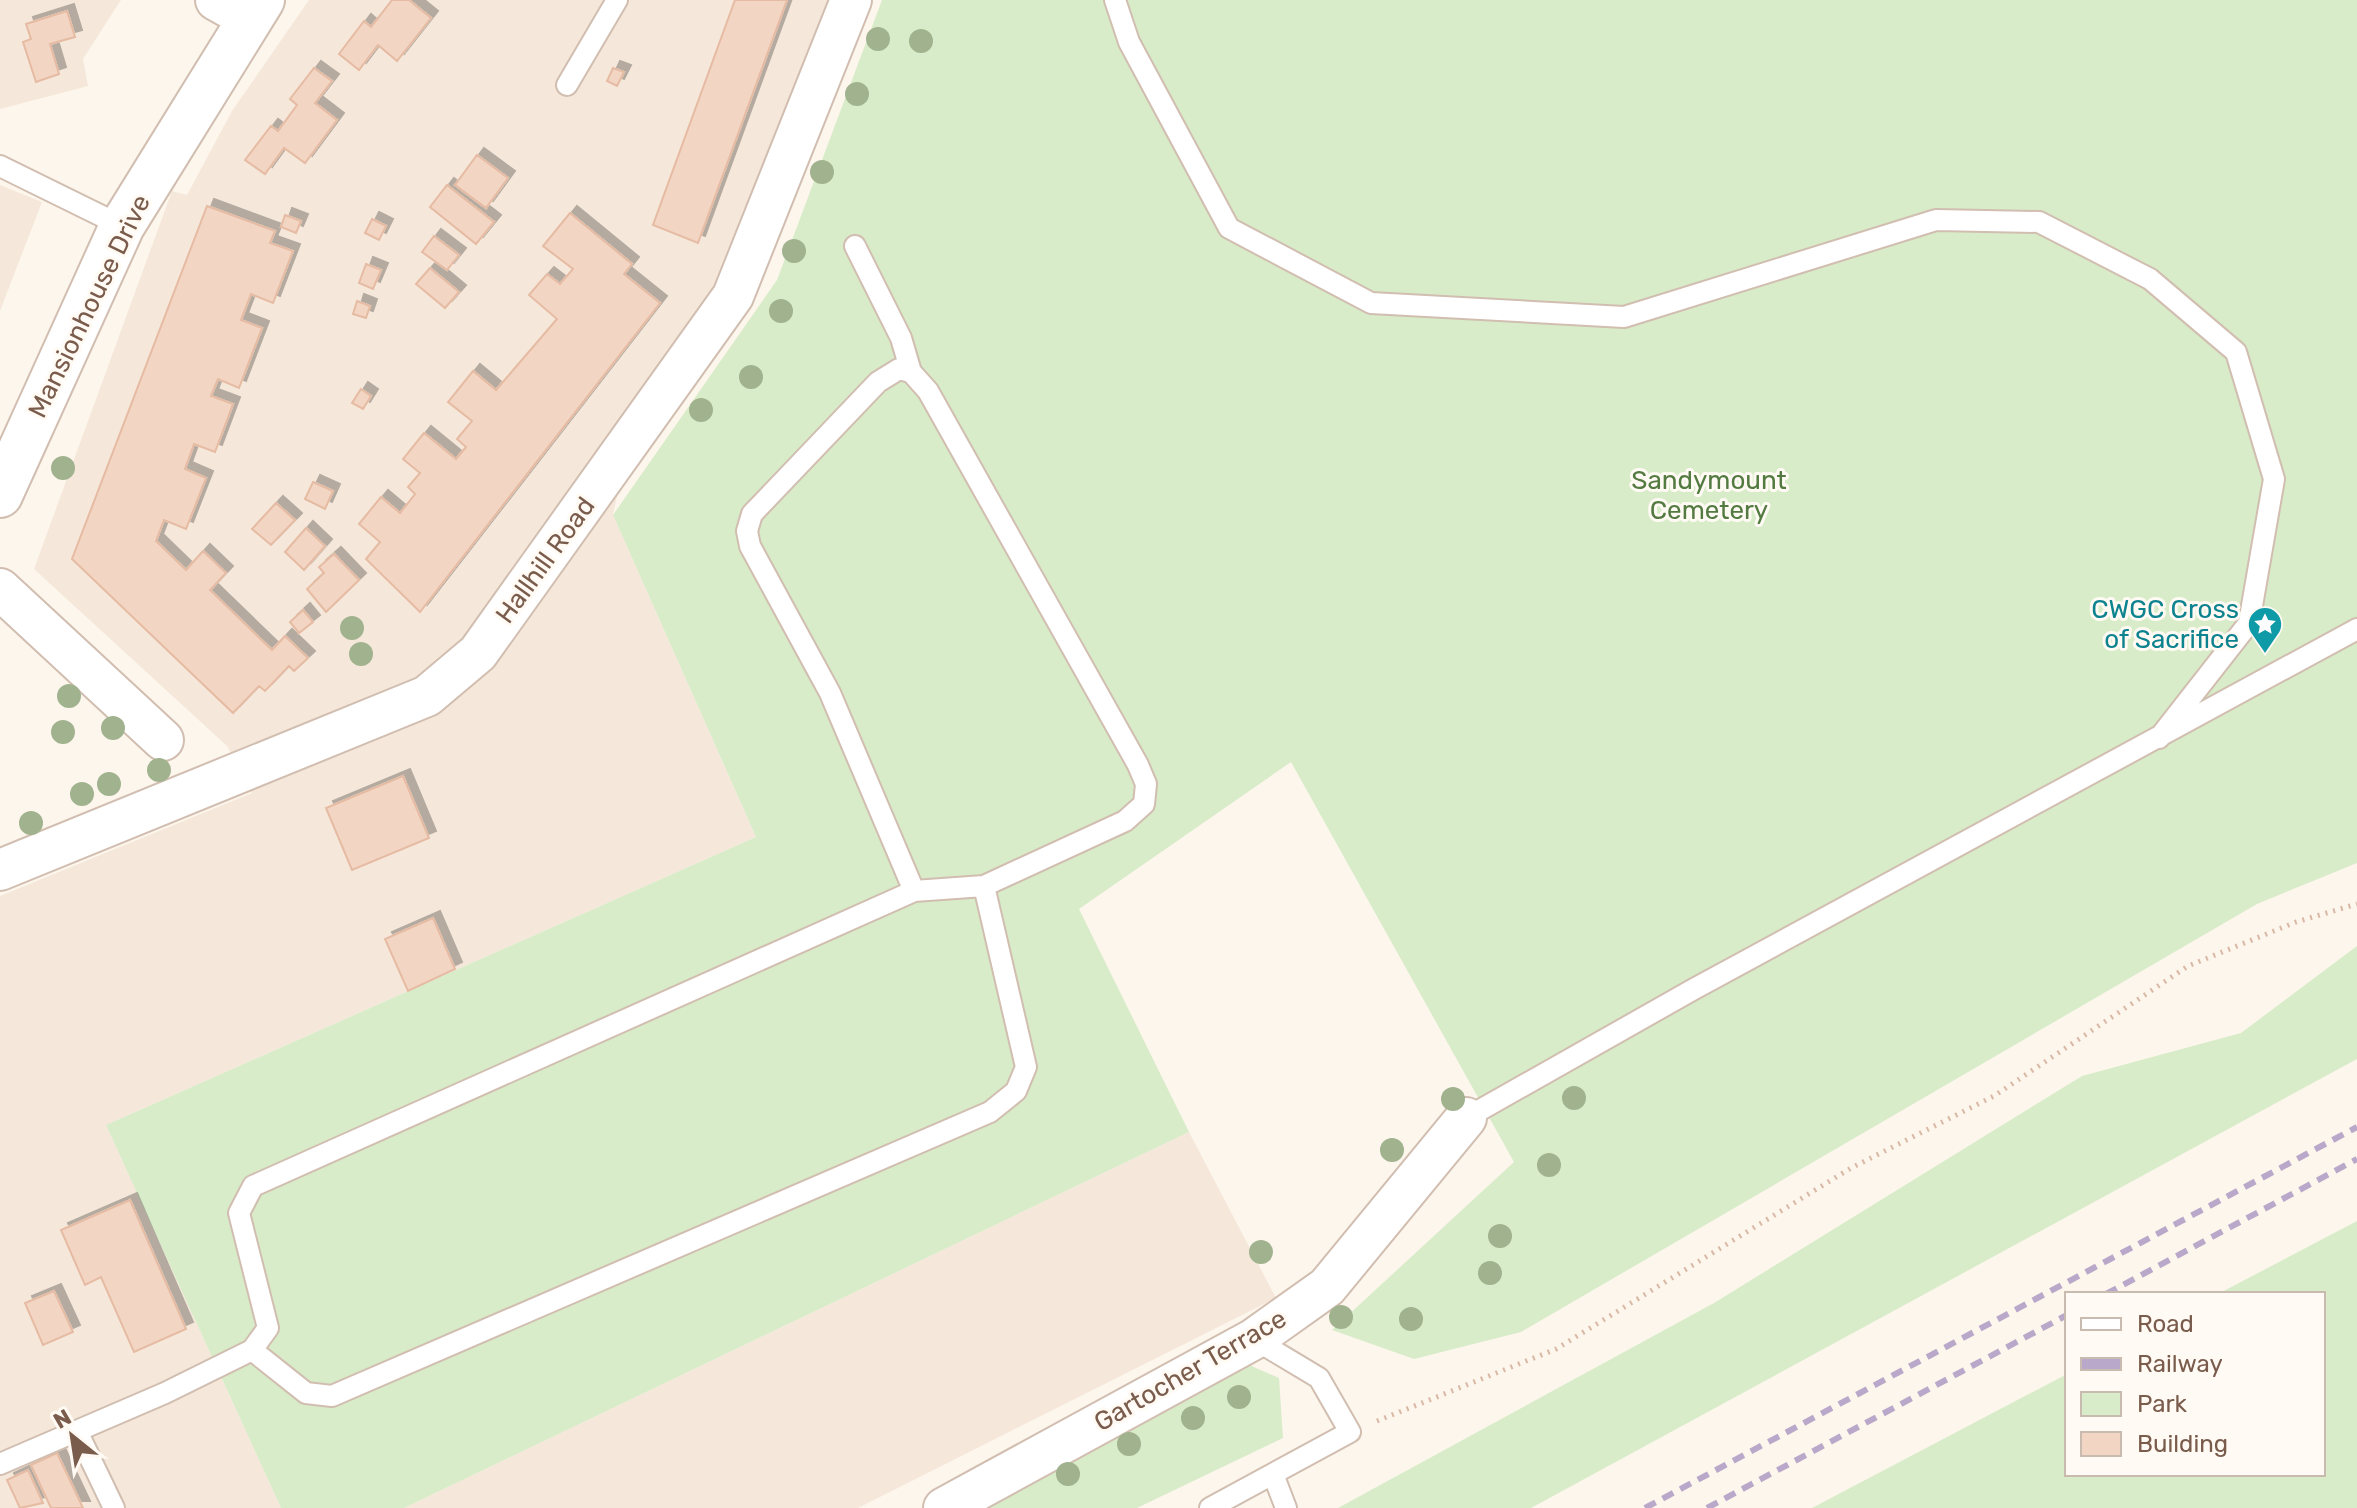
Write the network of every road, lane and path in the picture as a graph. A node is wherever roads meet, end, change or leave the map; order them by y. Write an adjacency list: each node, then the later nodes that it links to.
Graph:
1 (617, 0): 5 (lane)
2 (851, 0): 15 (street, Hallhill Road)
3 (1115, 0): 13 (lane)
4 (243, 6): 7 (street, Mansionhouse Drive)
5 (567, 85)
6 (0, 166): 7 (lane)
7 (122, 226): 10 (street, Mansionhouse Drive)
8 (855, 246): 9 (lane)
9 (911, 372): 16 (lane); 17 (lane)
10 (0, 495)
11 (0, 589): 14 (street)
12 (2357, 629): 13 (lane)
13 (2159, 738): 19 (lane)
14 (163, 740)
15 (0, 870)
16 (984, 886): 17 (lane); 21 (lane)
17 (914, 891): 21 (lane)
18 (2357, 904): 23 (path)
19 (1466, 1118): 20 (street, Gartocher Terrace)
20 (1254, 1339): 23 (lane); 27 (street, Gartocher Terrace)
21 (252, 1350): 22 (lane)
22 (77, 1431): 24 (lane); 26 (lane)
23 (1350, 1432): 25 (lane)
24 (0, 1464)
25 (1273, 1474): 28 (lane); 29 (lane)
26 (114, 1508)
27 (944, 1508)
28 (1210, 1508)
29 (1286, 1508)

